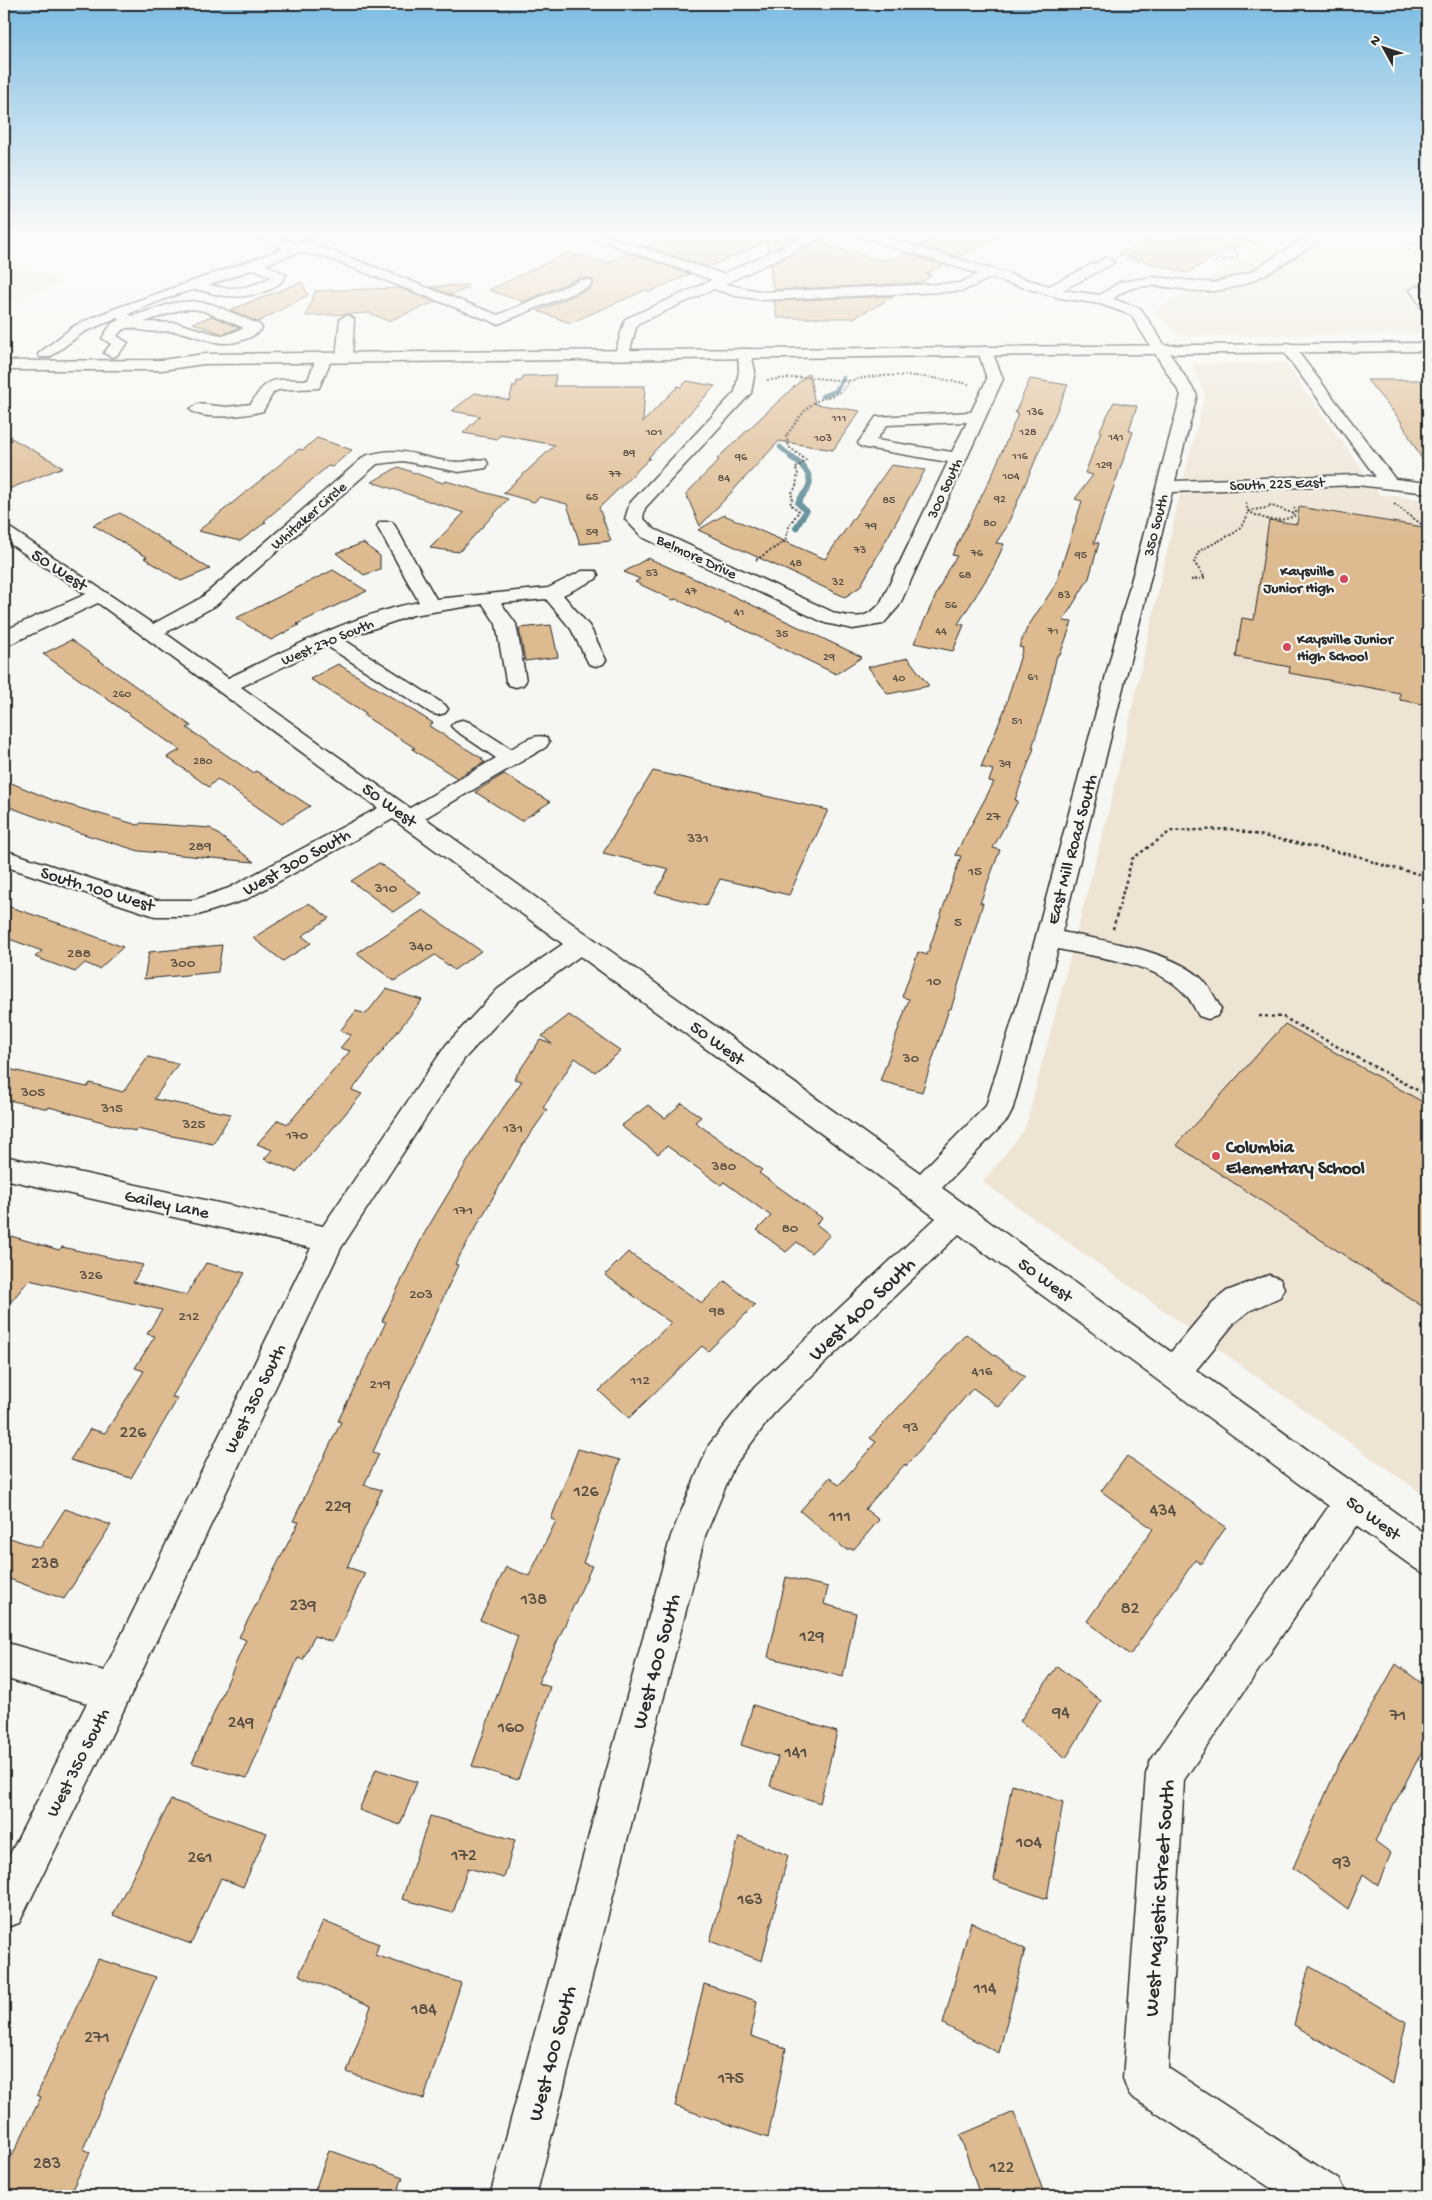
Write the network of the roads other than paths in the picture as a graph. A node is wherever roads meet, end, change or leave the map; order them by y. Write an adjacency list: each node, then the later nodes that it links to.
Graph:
1 (67, 338): 15 (street)
2 (109, 338): 16 (street)
3 (207, 338): 8 (street)
4 (236, 338): 8 (street)
5 (346, 338): 19 (street)
6 (626, 338): 17 (street)
7 (1152, 338): 11 (street, 350 South)
8 (214, 340): 20 (street)
9 (1287, 347): 10 (street); 11 (street); 28 (street)
10 (1428, 347)
11 (1160, 350): 12 (street); 29 (street, 350 South)
12 (985, 351): 13 (street); 25 (street, 300 South)
13 (745, 352): 17 (street); 38 (street, Belmore Drive)
14 (4, 353): 15 (street)
15 (44, 354): 16 (street)
16 (111, 354): 20 (street)
17 (622, 354): 19 (street)
18 (324, 358): 19 (street); 20 (street); 22 (street)
19 (344, 358)
20 (204, 359): 21 (street)
21 (4, 366)
22 (314, 385): 23 (street); 24 (street)
23 (330, 385)
24 (198, 409)
25 (977, 417): 26 (street, 300 South); 26 (street)
26 (957, 458): 38 (street, 300 South)
27 (480, 464): 39 (street, Whitaker Circle)
28 (1389, 483): 29 (street, South 225 East); 30 (street, South 225 East)
29 (1164, 487): 45 (street, 350 South)
30 (1428, 488)
31 (386, 526): 36 (street)
32 (4, 532): 35 (street, 50 West)
33 (589, 575): 34 (street, West 270 South)
34 (551, 593): 37 (street, West 270 South); 42 (street)
35 (100, 594): 39 (street, 50 West); 41 (street)
36 (428, 598): 37 (street, West 270 South); 40 (street, West 270 South)
37 (489, 599): 43 (street)
38 (876, 620)
39 (152, 632): 44 (street, 50 West)
40 (328, 638): 44 (street, West 270 South); 46 (street)
41 (4, 641)
42 (596, 660)
43 (516, 681)
44 (227, 686): 50 (street, 50 West)
45 (1108, 707): 53 (street, East Mill Road South)
46 (438, 710)
47 (462, 726): 49 (street)
48 (538, 742): 49 (street, West 300 South)
49 (511, 758): 50 (street, West 300 South)
50 (402, 813): 52 (street, West 300 South); 54 (street, 50 West)
51 (4, 858): 52 (street, South 100 West)
52 (195, 908)
53 (1048, 938): 55 (street); 57 (street, East Mill Road South)
54 (582, 943): 57 (street, 50 West); 59 (street, West 350 South)
55 (1208, 1008)
56 (4, 1167): 59 (street, Gailey Lane)
57 (922, 1190): 58 (street, 50 West)
58 (958, 1216): 61 (street, 50 West); 67 (street, West 400 South)
59 (330, 1240): 65 (street, West 350 South)
60 (1269, 1288): 61 (street)
61 (1174, 1372): 62 (street, 50 West)
62 (1352, 1502): 63 (street, 50 West); 68 (street, West Majestic Street South)
63 (1428, 1557)
64 (4, 1660): 65 (street)
65 (112, 1692): 66 (street, West 350 South)
66 (4, 1908)
67 (513, 2196)
68 (1323, 2196)

